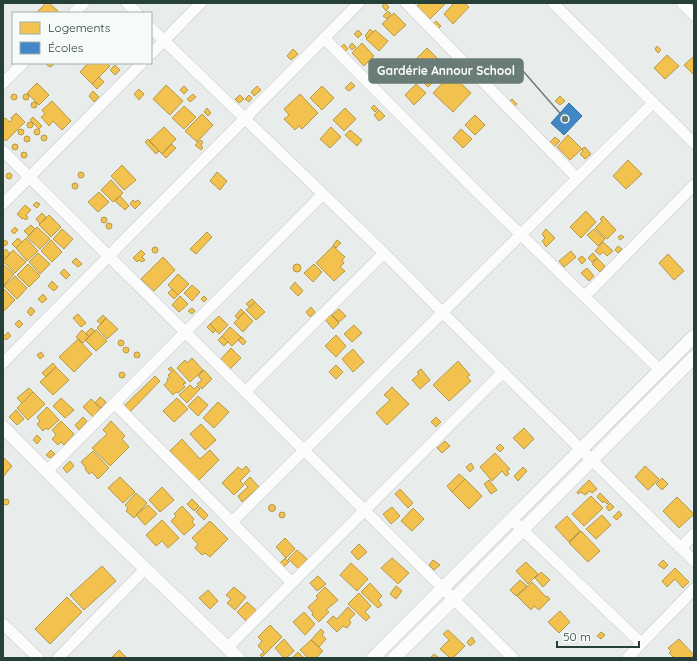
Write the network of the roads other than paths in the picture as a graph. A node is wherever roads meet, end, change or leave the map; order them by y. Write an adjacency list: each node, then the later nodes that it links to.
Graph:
1 (84, 3): 8 (street)
2 (127, 3): 9 (street)
3 (201, 3): 13 (street)
4 (359, 3): 12 (street)
5 (406, 3): 23 (street)
6 (553, 3): 18 (street)
7 (682, 3): 10 (street)
8 (75, 12)
9 (136, 12)
10 (694, 15)
11 (152, 29): 13 (street)
12 (324, 38): 19 (street); 27 (street)
13 (163, 41): 14 (street); 19 (street)
14 (152, 53)
15 (22, 64): 17 (street)
16 (141, 64): 22 (street)
17 (3, 83)
18 (653, 103): 20 (street); 23 (street)
19 (244, 119): 25 (street); 29 (street)
20 (694, 143)
21 (3, 151): 22 (street)
22 (29, 178): 26 (street); 29 (street)
23 (577, 178): 27 (street)
24 (694, 185): 30 (street)
25 (323, 194): 28 (street); 32 (street)
26 (3, 204)
27 (521, 234): 30 (street); 31 (street)
28 (384, 253): 31 (street); 38 (street)
29 (108, 256): 32 (street); 35 (street)
30 (585, 296): 36 (street)
31 (442, 312): 37 (street); 42 (street)
32 (185, 332): 38 (street); 39 (street)
33 (694, 336): 36 (street)
34 (694, 357): 43 (street)
35 (3, 363)
36 (660, 370): 41 (street)
37 (503, 372): 41 (street); 45 (street)
38 (245, 392): 42 (street)
39 (114, 403): 44 (street); 47 (street)
40 (3, 427): 44 (street)
41 (581, 449): 43 (street); 46 (street)
42 (304, 450): 45 (street); 47 (street)
43 (592, 460): 48 (street); 50 (street)
44 (47, 471): 52 (street)
45 (364, 510): 53 (street); 54 (street)
46 (511, 519): 48 (street); 54 (street)
47 (232, 522): 53 (street)
48 (523, 530): 56 (street); 58 (street)
49 (694, 534): 50 (street)
50 (681, 548): 51 (street)
51 (694, 561)
52 (145, 569): 59 (street); 61 (street)
53 (292, 583): 59 (street)
54 (443, 588): 56 (street); 63 (street)
55 (694, 589): 58 (street)
56 (454, 599): 64 (street); 65 (street)
57 (3, 624): 60 (street)
58 (641, 643): 66 (street)
59 (228, 648): 62 (street)
60 (38, 658)
61 (58, 658)
62 (238, 658)
63 (373, 658)
64 (394, 658)
65 (512, 658)
66 (627, 658)

